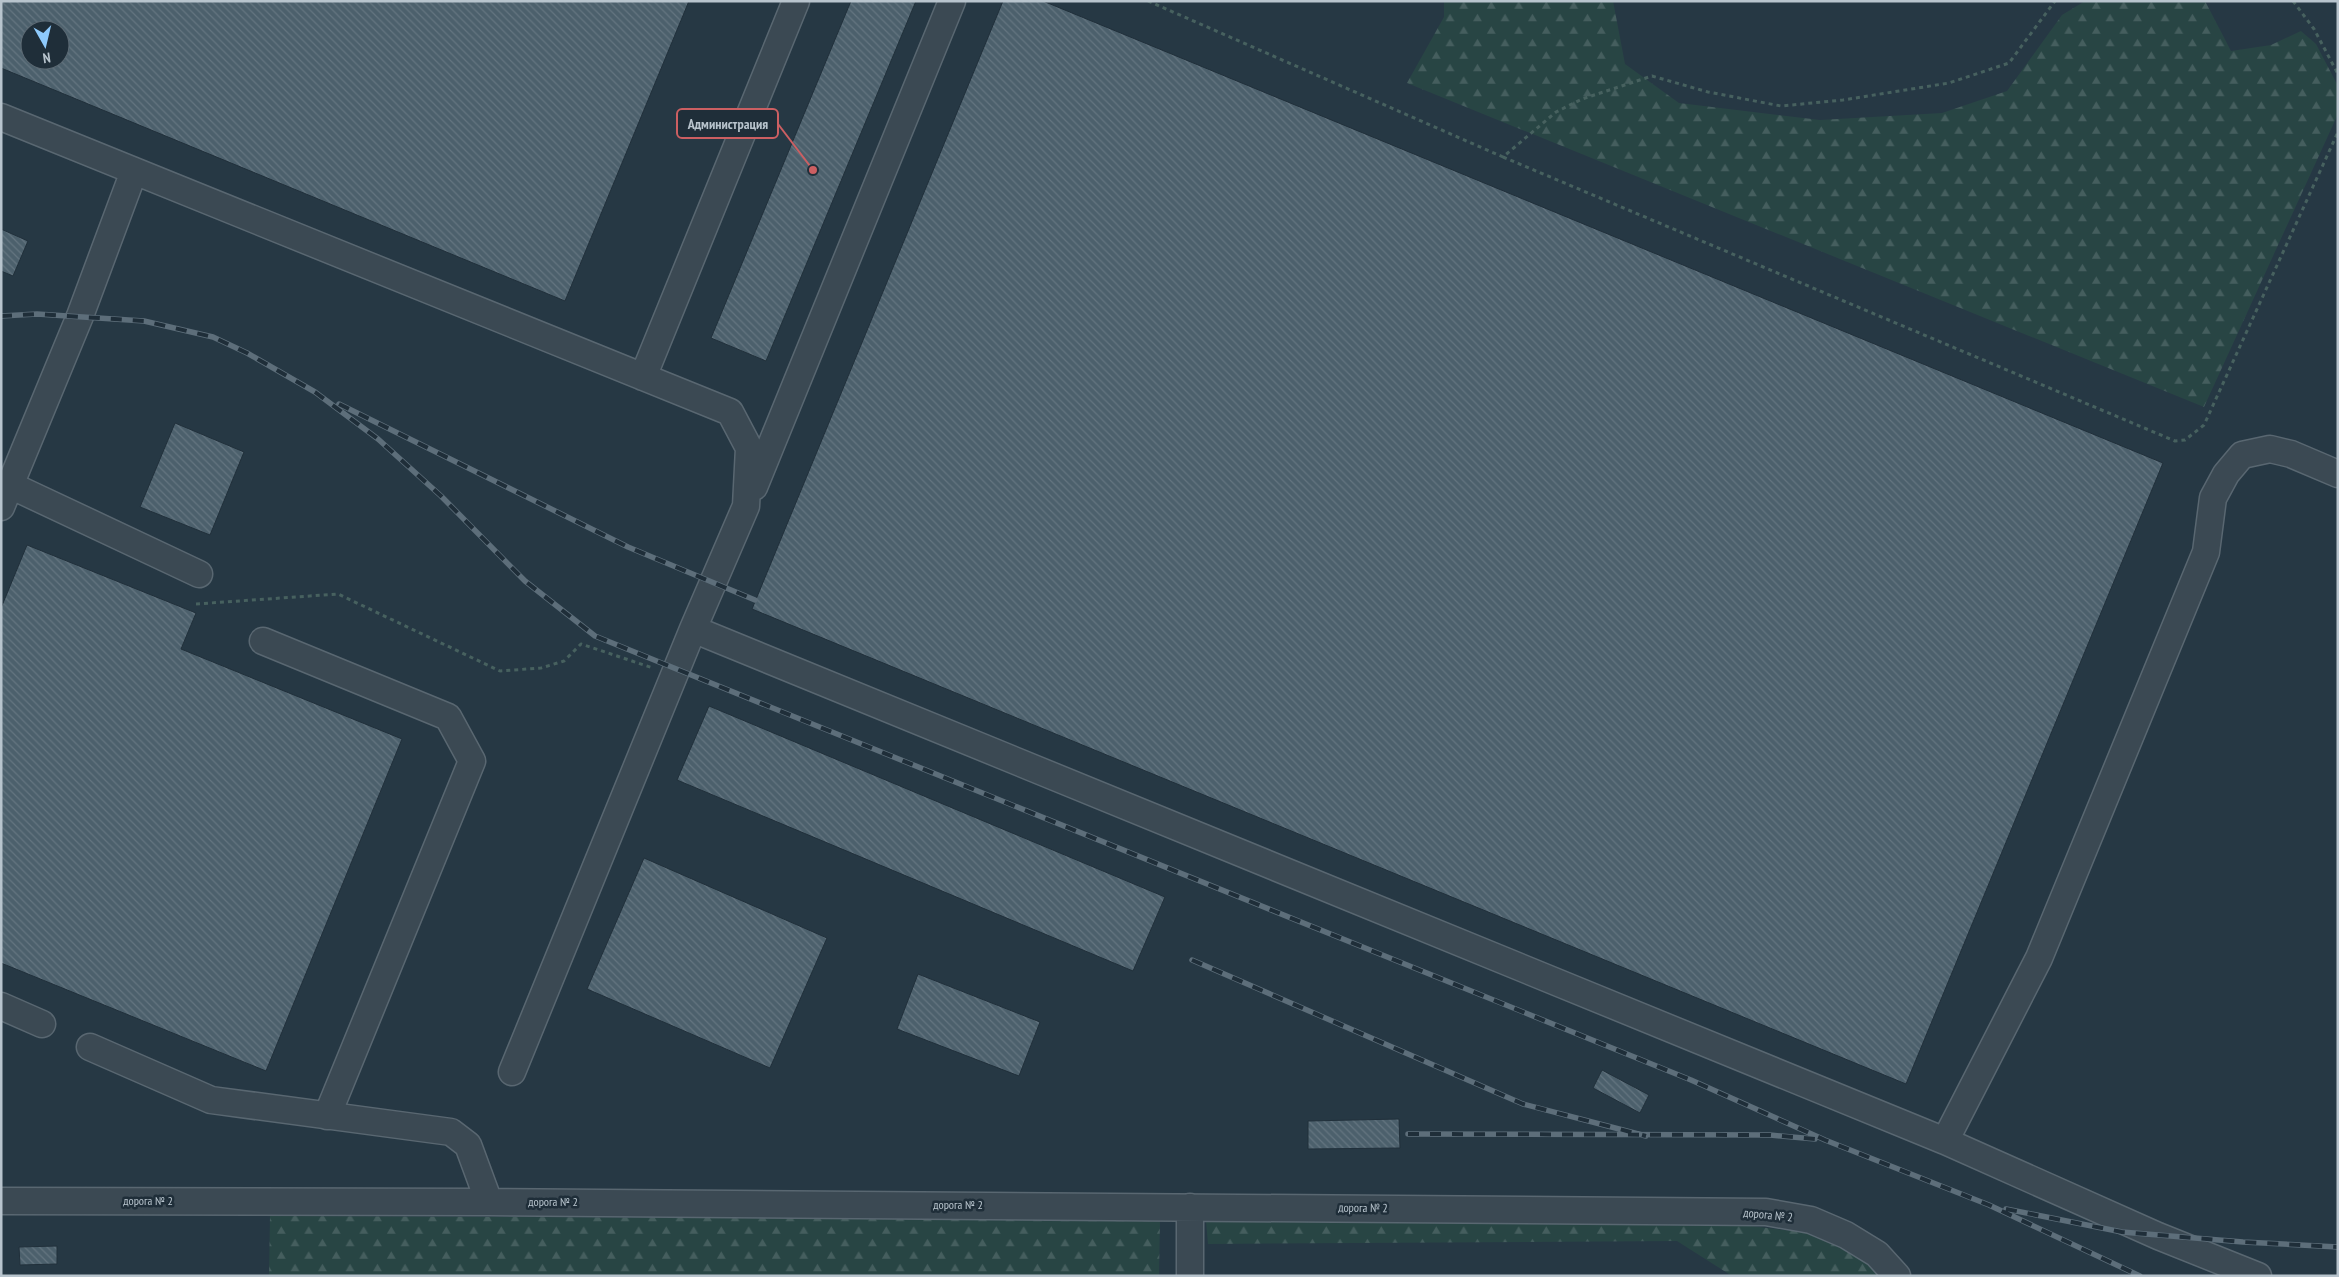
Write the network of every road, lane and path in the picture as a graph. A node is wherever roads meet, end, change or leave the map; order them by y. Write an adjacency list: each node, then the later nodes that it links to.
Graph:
1 (796, 1): 11 (street)
2 (952, 1): 14 (street)
3 (1148, 1): 9 (path)
4 (2055, 1): 9 (path)
5 (2294, 1): 6 (path)
6 (2338, 74)
7 (1, 117): 10 (street)
8 (2338, 132): 9 (path)
9 (1503, 157)
10 (134, 171): 11 (street); 13 (street)
11 (643, 377): 14 (street)
12 (2338, 474): 25 (street)
13 (6, 496): 15 (street)
14 (746, 506): 17 (street)
15 (199, 574)
16 (196, 604): 19 (path)
17 (693, 630): 19 (street); 25 (street)
18 (263, 641): 24 (street)
19 (674, 676): 23 (street)
20 (1, 1006): 21 (street)
21 (42, 1024)
22 (90, 1047): 24 (street)
23 (512, 1072)
24 (327, 1116): 27 (street)
25 (1945, 1140): 31 (street)
26 (1, 1201): 27 (street, дорога № 2)
27 (489, 1202): 28 (street, дорога № 2)
28 (1190, 1207): 29 (street); 30 (street, дорога № 2)
29 (1190, 1276)
30 (1897, 1276)
31 (2258, 1276)

